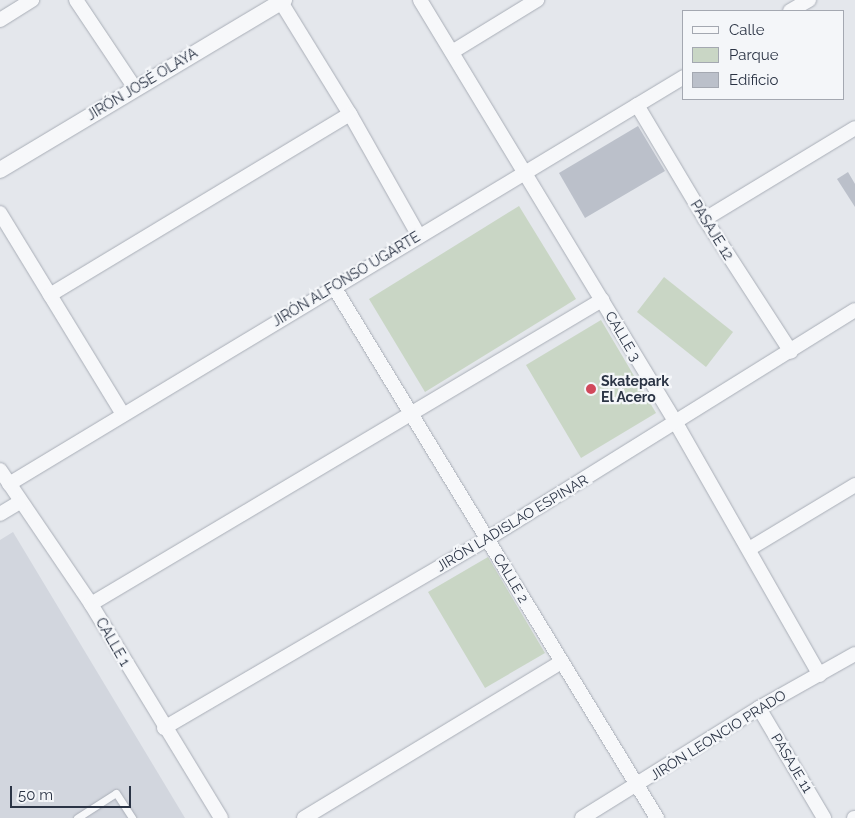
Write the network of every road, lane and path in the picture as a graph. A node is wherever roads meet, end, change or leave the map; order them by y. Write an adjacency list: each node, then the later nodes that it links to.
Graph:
1 (32, 0): 8 (street)
2 (76, 0): 11 (street)
3 (420, 0): 9 (street, CALLE 3)
4 (537, 0): 9 (street)
5 (809, 0): 7 (street)
6 (282, 1): 11 (street, JIRÓN JOSÉ OLAYA); 13 (street)
7 (792, 10)
8 (0, 20)
9 (452, 52): 16 (street, CALLE 3)
10 (682, 78): 12 (street, JIRÓN ALFONSO UGARTE)
11 (135, 88): 15 (street, JIRÓN JOSÉ OLAYA)
12 (637, 106): 16 (street, JIRÓN ALFONSO UGARTE); 18 (street, PASAJE 12)
13 (350, 114): 19 (street); 21 (street)
14 (855, 128): 18 (street)
15 (0, 170)
16 (524, 173): 19 (street, JIRÓN ALFONSO UGARTE); 22 (street, CALLE 3)
17 (0, 213): 21 (street)
18 (704, 219): 24 (street, PASAJE 12)
19 (419, 236): 20 (street, JIRÓN ALFONSO UGARTE)
20 (334, 286): 25 (street, JIRÓN ALFONSO UGARTE); 26 (street, CALLE 2)
21 (50, 295): 25 (street)
22 (602, 300): 26 (street); 27 (street, CALLE 3)
23 (855, 310): 24 (street, JIRÓN LADISLAO ESPINAR)
24 (791, 352): 27 (street, JIRÓN LADISLAO ESPINAR)
25 (122, 413): 29 (street, JIRÓN ALFONSO UGARTE)
26 (411, 414): 33 (street, CALLE 2); 35 (street)
27 (676, 422): 33 (street, JIRÓN LADISLAO ESPINAR); 34 (street, CALLE 3)
28 (0, 470): 29 (street, CALLE 1)
29 (8, 484): 31 (street, CALLE 1)
30 (855, 485): 34 (street)
31 (20, 502): 32 (street); 35 (street, CALLE 1)
32 (0, 514)
33 (487, 538): 37 (street, CALLE 2); 40 (street, JIRÓN LADISLAO ESPINAR)
34 (749, 549): 38 (street, CALLE 3)
35 (91, 604): 40 (street, CALLE 1)
36 (855, 654): 38 (street, JIRÓN LEONCIO PRADO)
37 (560, 662): 41 (street, CALLE 2); 45 (street)
38 (820, 675): 39 (street, JIRÓN LEONCIO PRADO)
39 (759, 708): 41 (street, JIRÓN LEONCIO PRADO); 48 (street, PASAJE 11)
40 (164, 728): 44 (street, CALLE 1)
41 (638, 785): 46 (street, JIRÓN LEONCIO PRADO); 47 (street, CALLE 2)
42 (77, 818): 43 (lane)
43 (132, 818)
44 (221, 818)
45 (304, 818)
46 (582, 818)
47 (657, 818)
48 (824, 818)

